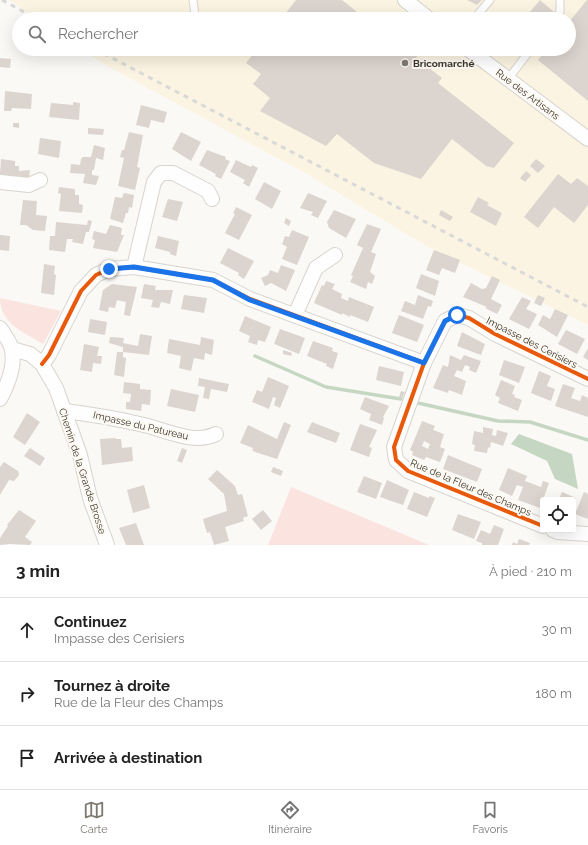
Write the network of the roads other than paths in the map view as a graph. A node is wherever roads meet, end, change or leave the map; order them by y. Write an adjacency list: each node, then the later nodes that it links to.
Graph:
1 (193, 0): 5 (lane)
2 (405, 0): 6 (street)
3 (490, 0): 7 (lane)
4 (560, 0): 8 (lane)
5 (195, 12)
6 (420, 12)
7 (480, 12)
8 (560, 12)
9 (477, 56): 11 (street, Rue des Artisans)
10 (526, 56): 11 (lane)
11 (508, 79): 12 (street, Rue des Artisans)
12 (588, 140)
13 (40, 180): 14 (street)
14 (0, 182)
15 (212, 198): 17 (street)
16 (335, 255): 18 (street)
17 (134, 267): 18 (street); 22 (street)
18 (295, 315): 21 (street)
19 (0, 328): 20 (street)
20 (12, 350): 22 (street, Chemin de la Grande Brosse); 24 (street)
21 (424, 363): 23 (street, Impasse des Cerisiers); 27 (street, Rue de la Fleur des Champs)
22 (42, 364): 25 (street, Chemin de la Grande Brosse)
23 (588, 379)
24 (0, 399)
25 (64, 411): 26 (street, Impasse du Patureau); 30 (street, Chemin de la Grande Brosse)
26 (216, 434)
27 (540, 525)
28 (573, 533): 29 (street)
29 (588, 534)
30 (107, 545)

